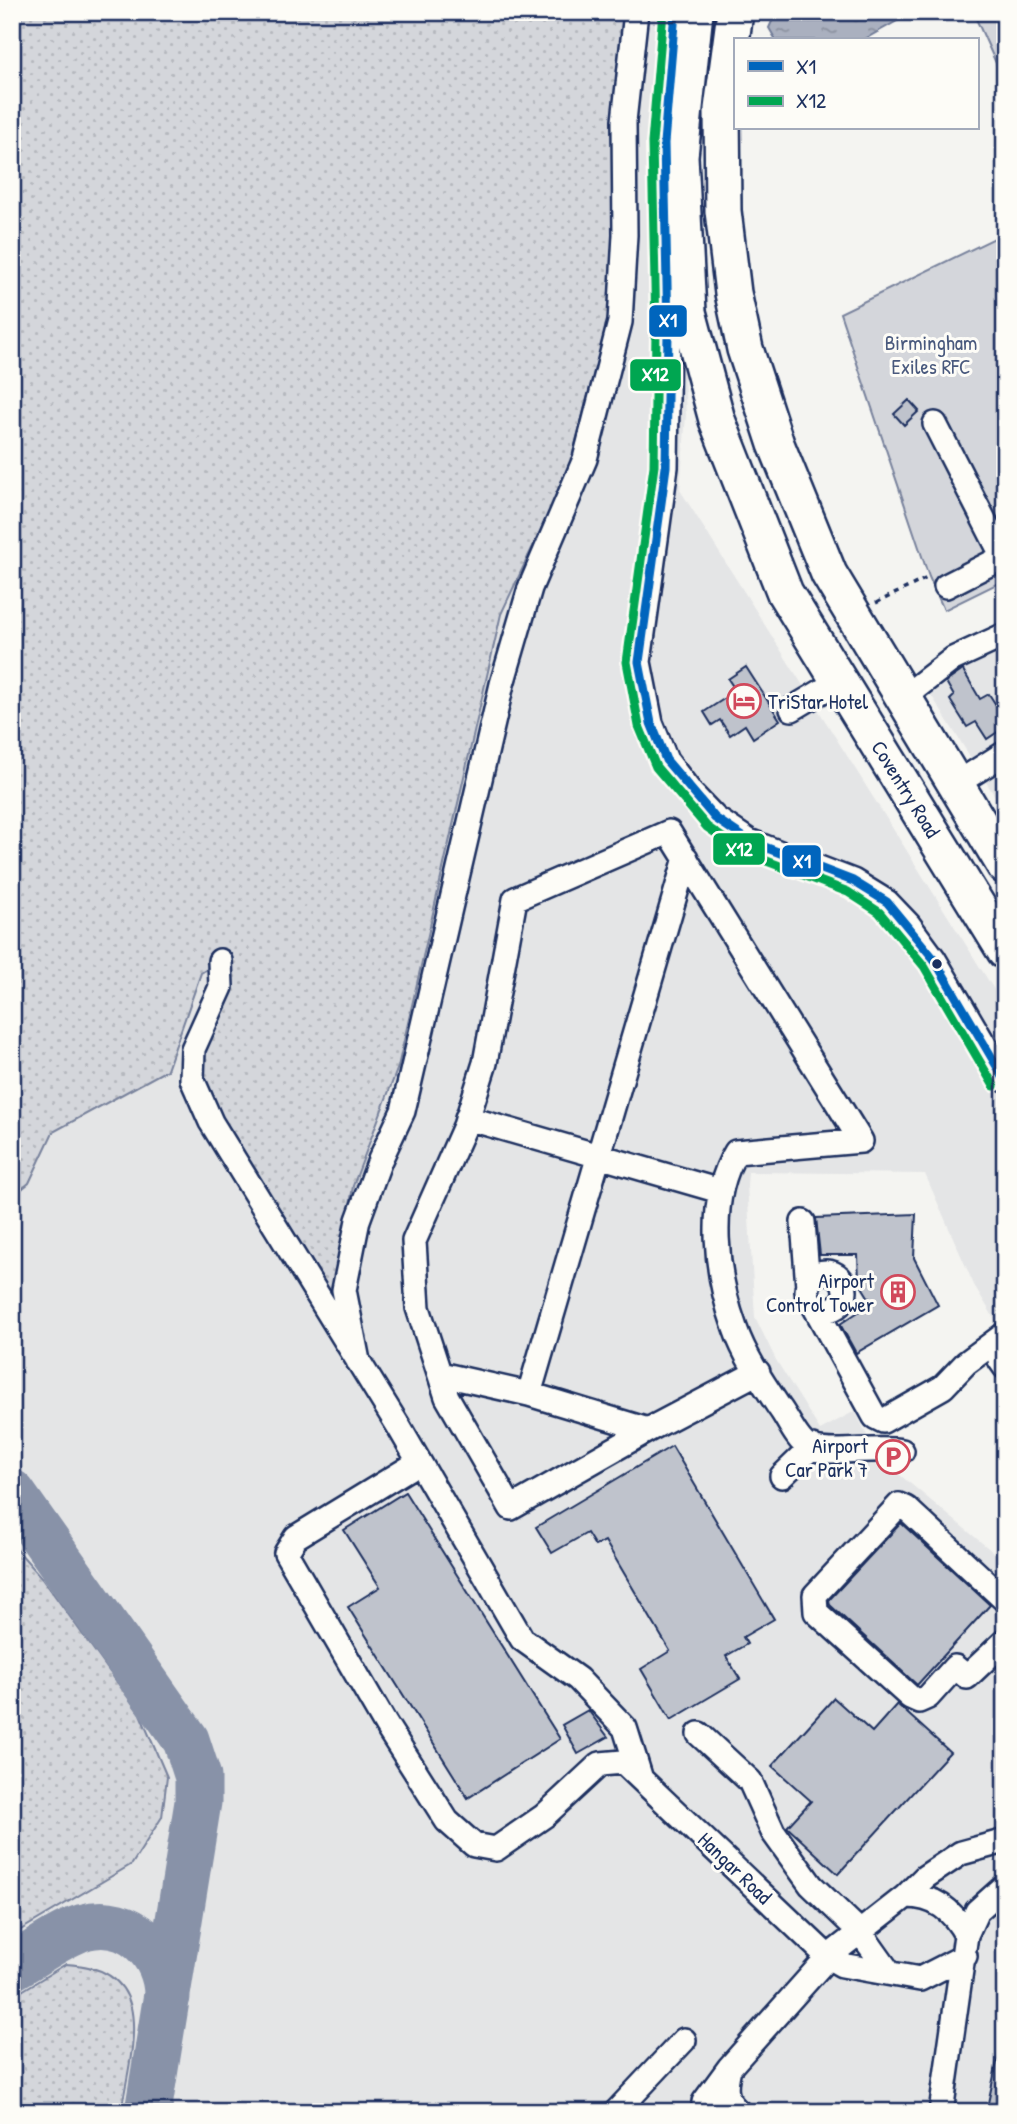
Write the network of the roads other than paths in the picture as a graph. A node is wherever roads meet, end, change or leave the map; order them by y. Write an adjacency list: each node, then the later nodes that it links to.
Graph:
1 (636, 12): 24 (street)
2 (675, 12): 18 (street)
3 (695, 12): 9 (highway, Coventry Road)
4 (735, 12): 10 (highway, Coventry Road)
5 (935, 424): 6 (street)
6 (1004, 556): 7 (street)
7 (937, 581)
8 (1005, 635): 10 (street)
9 (839, 681): 11 (street); 16 (highway, Coventry Road)
10 (904, 697): 13 (highway, Coventry Road)
11 (792, 709)
12 (1005, 753): 13 (street)
13 (956, 784): 15 (highway, Coventry Road)
14 (685, 858): 19 (street); 20 (street); 21 (street)
15 (1005, 866)
16 (1005, 951)
17 (220, 961): 24 (street)
18 (1005, 1080)
19 (467, 1118): 20 (street); 26 (street)
20 (598, 1158): 21 (street); 27 (street)
21 (720, 1191): 25 (street)
22 (803, 1222): 23 (street)
23 (1005, 1334)
24 (358, 1361): 31 (street)
25 (758, 1372): 28 (street); 29 (street)
26 (440, 1374): 27 (street); 28 (street)
27 (529, 1394): 28 (street)
28 (648, 1430)
29 (812, 1447): 30 (street); 32 (street)
30 (902, 1451)
31 (419, 1462): 36 (street); 36 (street, Hangar Road)
32 (782, 1476)
33 (1005, 1600): 34 (street)
34 (1005, 1640)
35 (699, 1734): 40 (street)
36 (641, 1779): 42 (street, Hangar Road)
37 (1005, 1841): 39 (street)
38 (1005, 1886): 41 (street)
39 (906, 1896): 40 (street); 41 (street)
40 (862, 1933): 42 (street); 43 (street)
41 (966, 1946): 43 (street); 49 (street)
42 (828, 1957): 43 (street); 45 (street)
43 (888, 1971)
44 (684, 2040): 46 (street)
45 (729, 2068): 47 (street); 48 (street)
46 (616, 2112)
47 (706, 2112)
48 (738, 2112)
49 (941, 2112)

